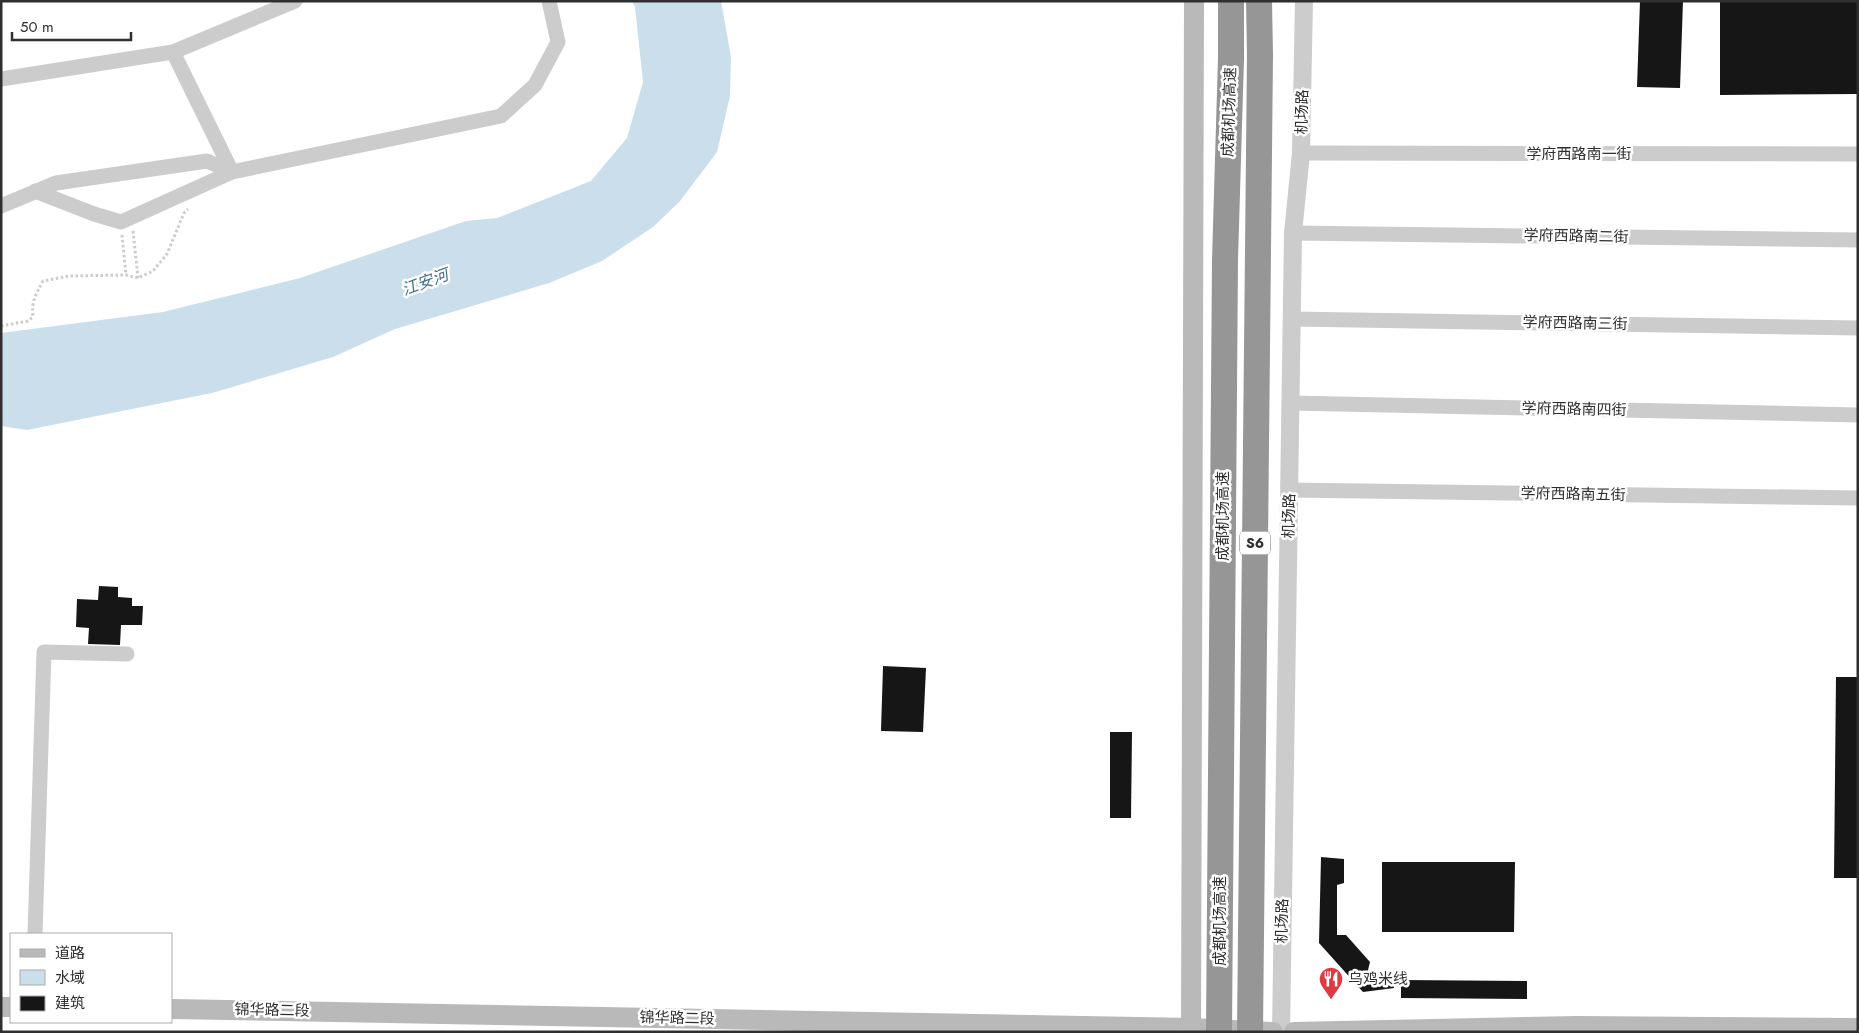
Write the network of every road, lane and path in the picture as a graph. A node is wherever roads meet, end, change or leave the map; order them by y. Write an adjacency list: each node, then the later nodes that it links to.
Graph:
1 (295, 1): 7 (street)
2 (550, 1): 11 (street)
3 (1194, 1): 31 (main road)
4 (1231, 1): 32 (highway, 成都机场高速 / S6, bridge)
5 (1259, 1): 33 (highway, 成都机场高速 / S6, bridge)
6 (1304, 1): 9 (street, 机场路)
7 (173, 52): 8 (street); 11 (street)
8 (1, 79)
9 (1301, 154): 10 (street, 学府西路南一街); 16 (street, 机场路)
10 (1858, 154)
11 (232, 172): 12 (street); 13 (street)
12 (35, 191): 14 (street); 15 (street)
13 (190, 191): 15 (street); 19 (path)
14 (1, 206)
15 (126, 220): 18 (path); 19 (path)
16 (1293, 233): 17 (street, 学府西路南二街); 20 (street, 机场路)
17 (1858, 240)
18 (126, 275): 19 (path); 21 (path)
19 (138, 278)
20 (1292, 318): 22 (street, 学府西路南三街); 23 (street, 机场路)
21 (1, 326)
22 (1858, 328)
23 (1291, 403): 24 (street, 学府西路南四街); 25 (street, 机场路)
24 (1858, 415)
25 (1289, 490): 26 (street, 学府西路南五街); 35 (street, 机场路)
26 (1858, 498)
27 (127, 654): 28 (street)
28 (34, 933)
29 (172, 1009): 31 (main road, 锦华路二段)
30 (1858, 1028): 36 (main road)
31 (1191, 1030): 34 (main road, 锦华路二段)
32 (1219, 1032)
33 (1250, 1032)
34 (1273, 1032)
35 (1281, 1032)
36 (1294, 1032)

